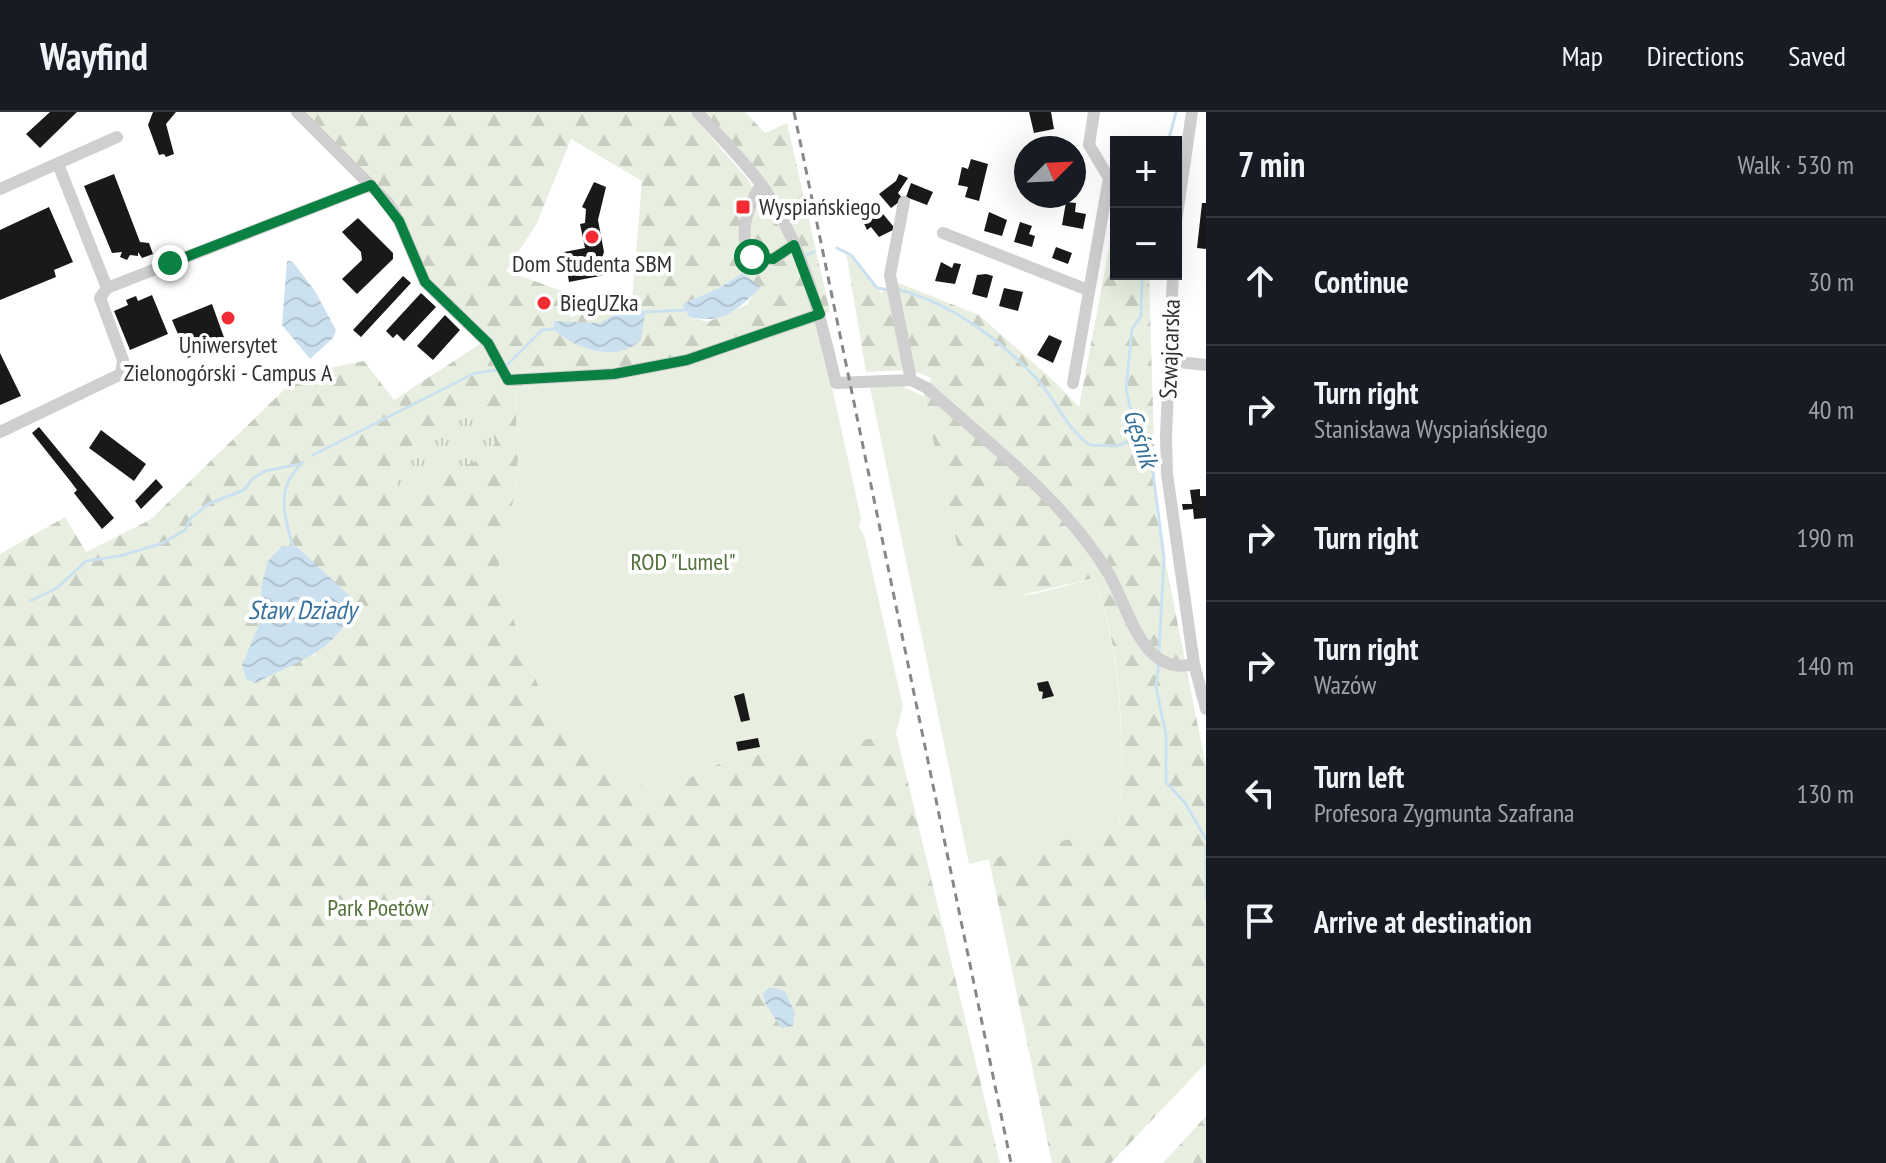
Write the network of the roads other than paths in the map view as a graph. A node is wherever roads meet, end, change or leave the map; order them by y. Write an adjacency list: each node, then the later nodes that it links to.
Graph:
1 (297, 112): 8 (street)
2 (697, 112): 7 (street)
3 (1094, 112): 16 (street)
4 (1192, 112): 11 (street)
5 (117, 137): 6 (street)
6 (58, 164): 9 (street); 15 (street)
7 (761, 184): 13 (street); 13 (street)
8 (371, 185): 15 (street); 17 (street)
9 (0, 189)
10 (904, 202): 20 (street)
11 (1178, 208)
12 (943, 233): 16 (street)
13 (794, 245): 17 (street)
14 (1173, 280): 18 (street, Szwajcarska)
15 (107, 288): 22 (street)
16 (1088, 290): 21 (street)
17 (820, 314): 20 (street)
18 (1170, 361): 19 (street); 23 (street, Szwajcarska)
19 (1206, 365)
20 (911, 380): 23 (street)
21 (1073, 383)
22 (0, 432)
23 (1194, 664): 24 (street, Szwajcarska)
24 (1206, 709)

